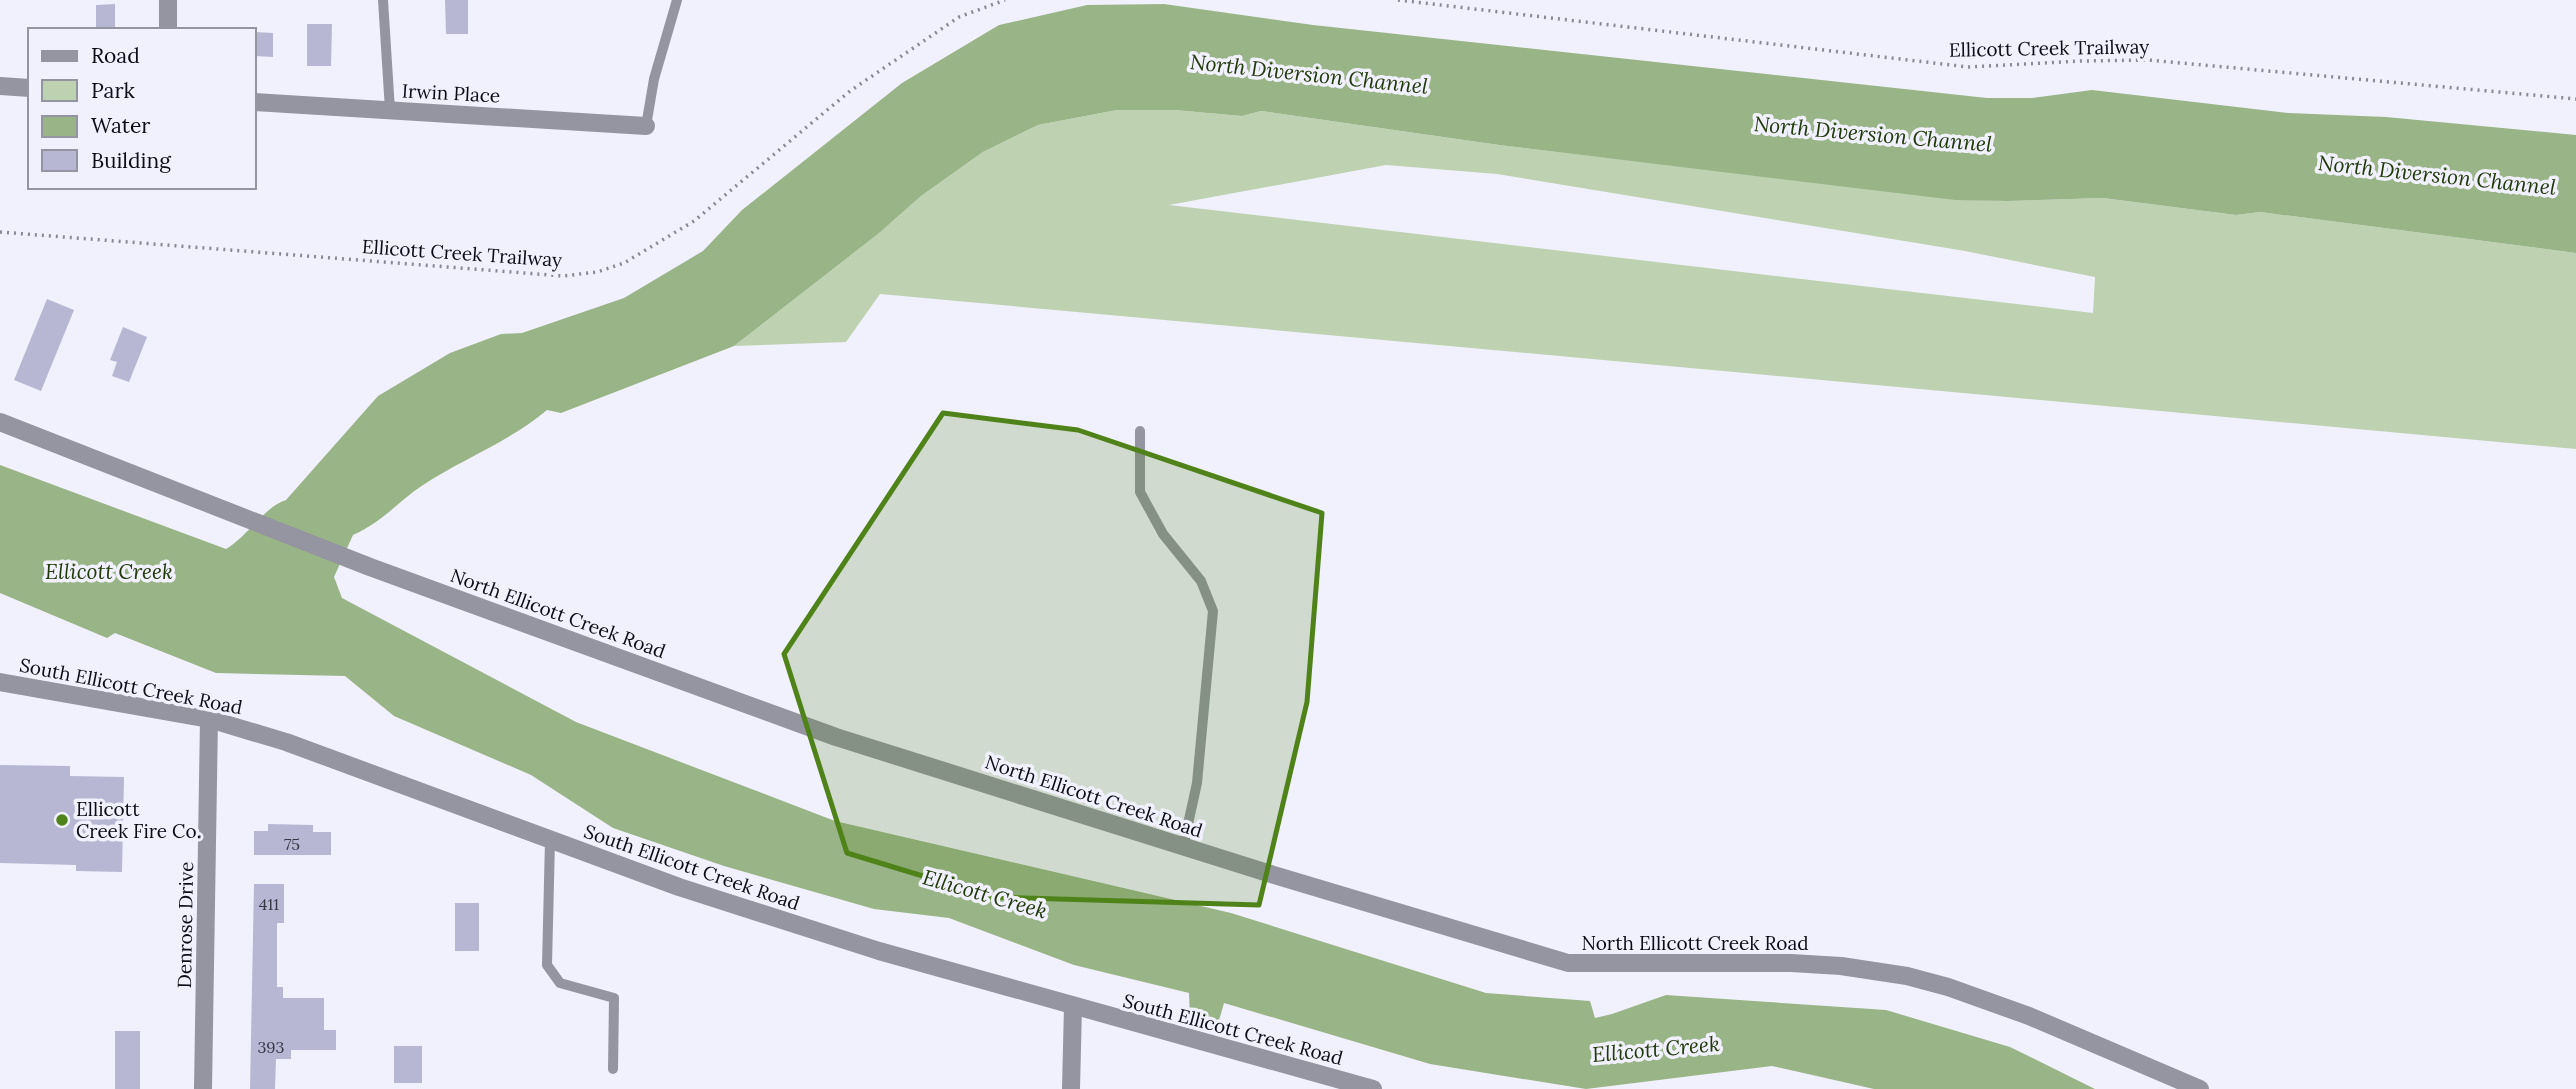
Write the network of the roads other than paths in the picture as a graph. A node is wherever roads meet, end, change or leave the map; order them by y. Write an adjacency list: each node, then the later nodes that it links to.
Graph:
1 (167, 0): 4 (street)
2 (383, 0): 8 (lane)
3 (677, 0): 9 (lane)
4 (168, 28)
5 (0, 86): 6 (street)
6 (28, 88)
7 (256, 102): 8 (street, Irwin Place)
8 (390, 110): 9 (street, Irwin Place)
9 (646, 125)
10 (0, 422): 15 (street, North Ellicott Creek Road)
11 (1140, 431): 15 (lane)
12 (0, 682): 13 (street, South Ellicott Creek Road)
13 (209, 719): 14 (street, South Ellicott Creek Road); 18 (street, Denrose Drive)
14 (550, 840): 16 (street, South Ellicott Creek Road); 17 (lane)
15 (1184, 847): 21 (street, North Ellicott Creek Road)
16 (1073, 1006): 19 (street); 20 (street, South Ellicott Creek Road)
17 (613, 1069)
18 (203, 1089)
19 (1071, 1089)
20 (1373, 1089)
21 (2200, 1089)

